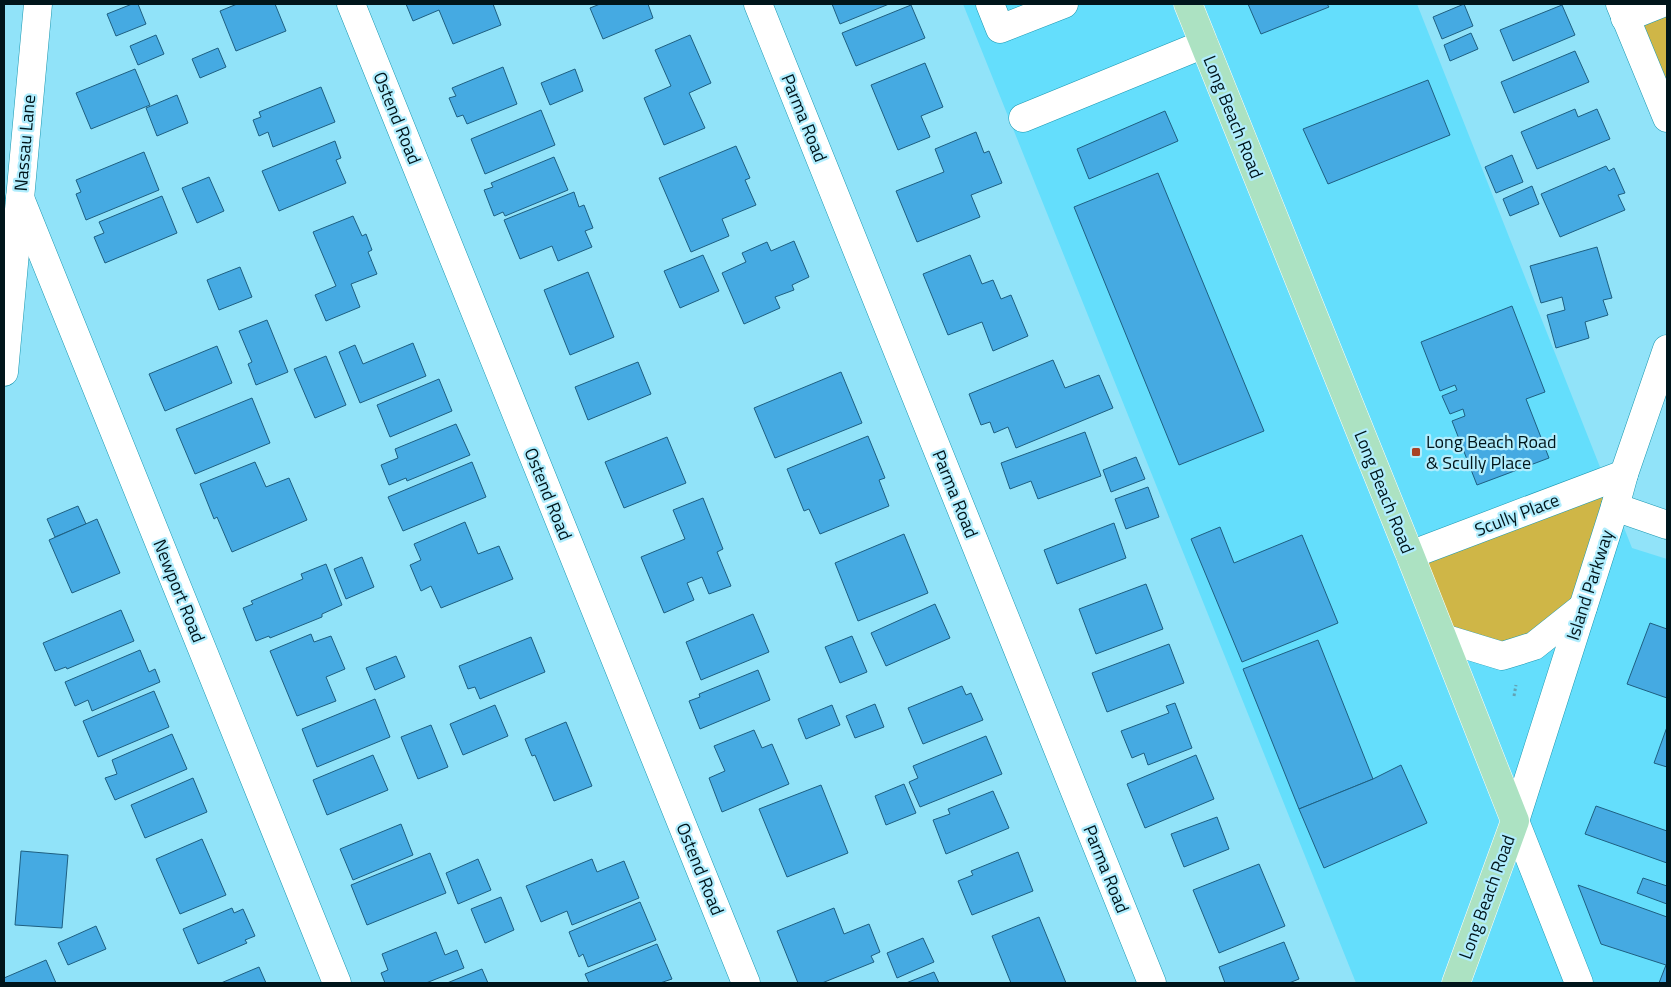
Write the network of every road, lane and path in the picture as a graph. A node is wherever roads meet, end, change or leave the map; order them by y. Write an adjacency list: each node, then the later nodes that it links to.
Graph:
1 (38, 4): 12 (street, Nassau Lane)
2 (351, 4): 23 (street, Ostend Road)
3 (758, 4): 24 (street, Parma Road)
4 (990, 4): 5 (street)
5 (1064, 4)
6 (1188, 4): 9 (main road, Long Beach Road)
7 (1660, 4): 8 (street)
8 (1622, 11): 11 (street)
9 (1204, 44): 10 (street); 18 (main road, Long Beach Road)
10 (1023, 118)
11 (1667, 118)
12 (20, 198): 14 (street, Nassau Lane); 22 (street, Newport Road)
13 (1667, 349): 15 (street, Island Parkway)
14 (4, 372)
15 (1624, 474): 16 (street, Island Parkway); 18 (street, Scully Place)
16 (1615, 507): 17 (street); 19 (street, Island Parkway)
17 (1667, 525)
18 (1410, 555): 20 (main road, Long Beach Road)
19 (1583, 607): 20 (street); 21 (street, Island Parkway)
20 (1443, 638): 21 (main road, Long Beach Road)
21 (1515, 821): 25 (main road, Long Beach Road); 26 (street)
22 (337, 983)
23 (746, 983)
24 (1152, 983)
25 (1456, 983)
26 (1579, 983)

